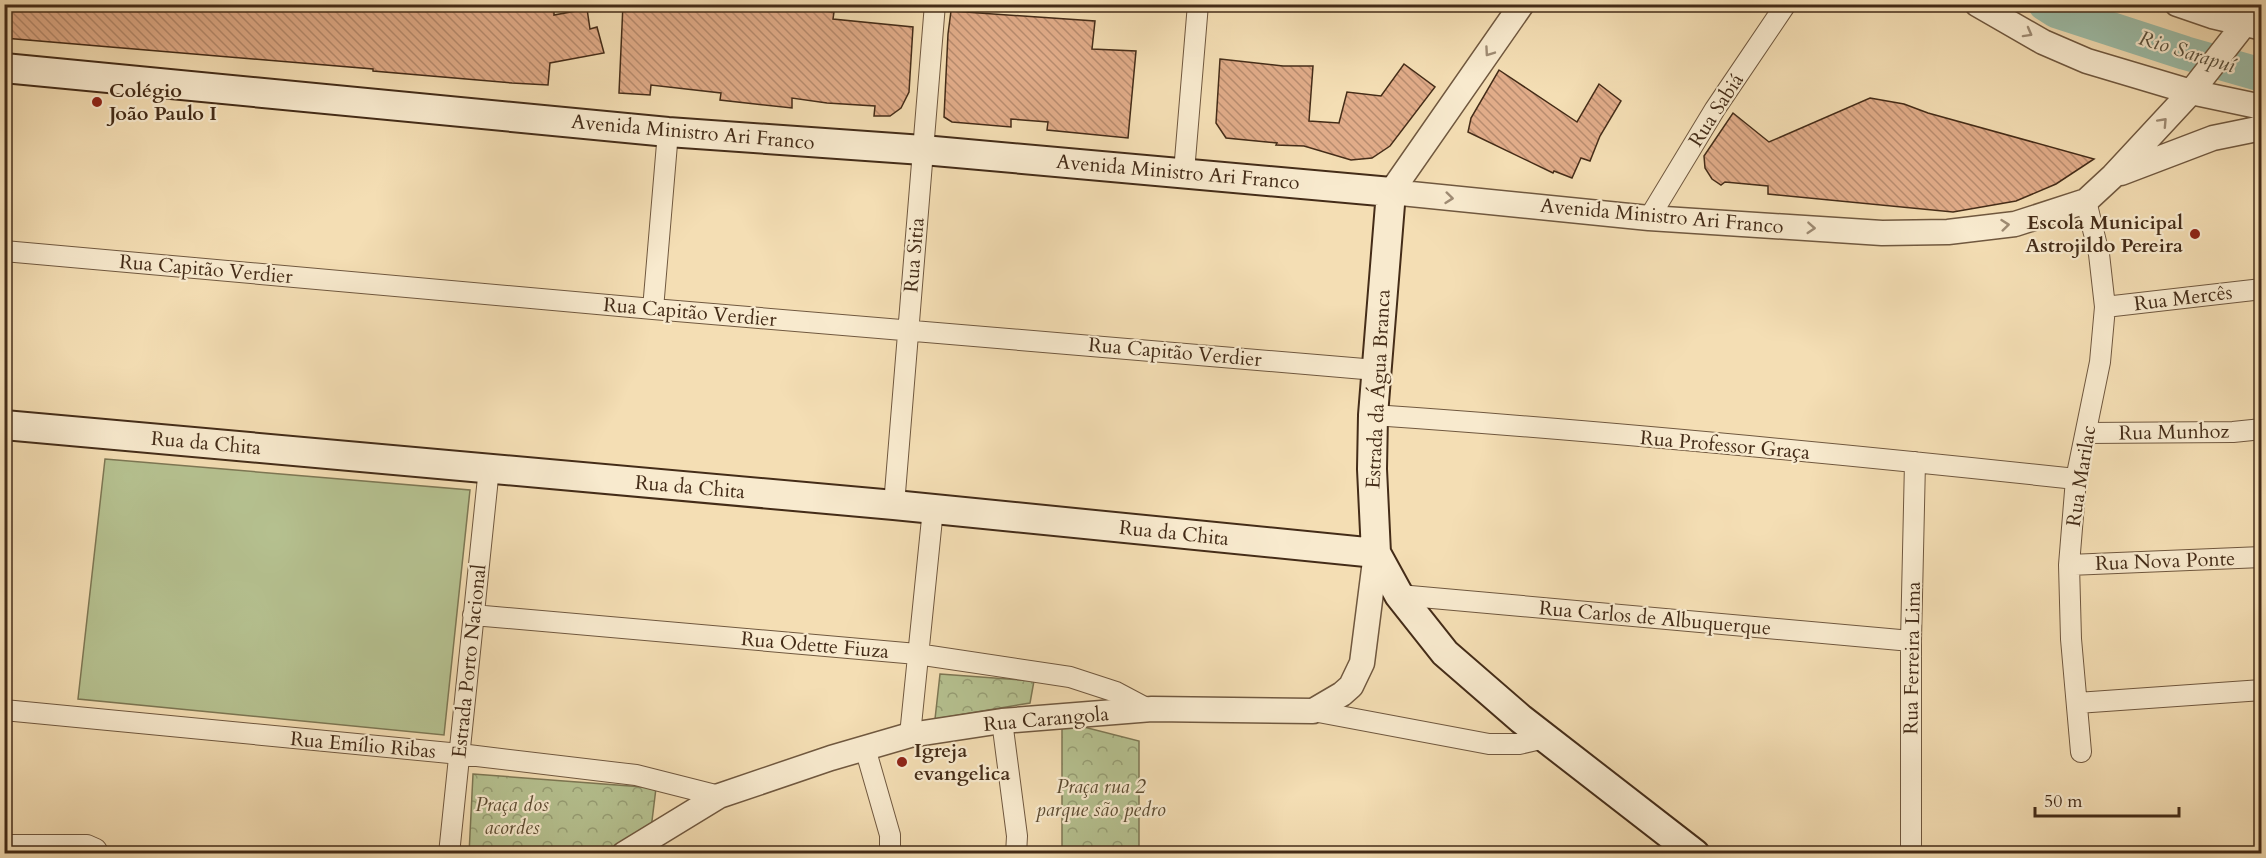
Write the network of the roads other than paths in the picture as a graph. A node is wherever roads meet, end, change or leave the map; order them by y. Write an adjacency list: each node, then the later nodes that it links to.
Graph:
1 (935, 4): 14 (street, Rua Sitia)
2 (1198, 4): 15 (street)
3 (1522, 4): 17 (street, one-way to 17)
4 (1786, 4): 19 (street, Rua Sabiá)
5 (1977, 4): 10 (street, one-way to 10)
6 (2177, 4): 8 (street)
7 (2260, 4): 8 (street, Avenida Ministro Ari Franco)
8 (2246, 30): 10 (street, Avenida Ministro Ari Franco)
9 (4, 68): 13 (main road, Avenida Ministro Ari Franco)
10 (2196, 85): 11 (street); 16 (street, Avenida Ministro Ari Franco, one-way to 10)
11 (2262, 107)
12 (2262, 128): 16 (street)
13 (668, 132): 14 (main road, Avenida Ministro Ari Franco); 23 (street)
14 (923, 150): 15 (main road, Avenida Ministro Ari Franco); 24 (street, Rua Sitia)
15 (1184, 172): 17 (main road, Avenida Ministro Ari Franco)
16 (2113, 176): 18 (street, Avenida Ministro Ari Franco)
17 (1391, 192): 19 (street, Avenida Ministro Ari Franco, one-way to 19); 25 (main road, Estrada da Água Branca)
18 (2086, 201): 19 (street, Avenida Ministro Ari Franco, one-way to 18); 22 (street, Rua Marilac)
19 (1649, 218)
20 (4, 251): 23 (street, Rua Capitão Verdier)
21 (2262, 289): 22 (street, Rua Mercês)
22 (2105, 307): 29 (street, Rua Marilac)
23 (653, 309): 24 (street, Rua Capitão Verdier)
24 (908, 330): 25 (street, Rua Capitão Verdier); 33 (street, Rua Sitia)
25 (1376, 370): 26 (main road, Estrada da Água Branca)
26 (1373, 415): 30 (street, Rua Professor Graça); 35 (main road, Estrada da Água Branca)
27 (4, 425): 31 (main road, Rua da Chita)
28 (2262, 429): 29 (street, Rua Munhoz)
29 (2087, 433): 32 (street, Rua Marilac)
30 (1915, 462): 32 (street, Rua Professor Graça); 40 (street, Rua Ferreira Lima)
31 (489, 468): 33 (main road, Rua da Chita); 39 (street, Estrada Porto Nacional)
32 (2076, 479): 37 (street, Rua Marilac)
33 (894, 506): 34 (main road, Rua da Chita)
34 (933, 509): 35 (main road, Rua da Chita); 41 (street)
35 (1376, 553): 38 (main road, Estrada da Água Branca); 46 (street)
36 (2262, 557): 37 (street, Rua Nova Ponte)
37 (2069, 565): 43 (street, Rua Marilac)
38 (1399, 595): 40 (street, Rua Carlos de Albuquerque); 49 (main road, Estrada da Água Branca)
39 (473, 615): 41 (street, Rua Odette Fiuza); 52 (street, Estrada Porto Nacional)
40 (1911, 641): 61 (street, Rua Ferreira Lima)
41 (917, 654): 44 (street, Rua Odette Fiuza); 48 (street)
42 (2262, 690): 43 (street)
43 (2077, 703): 51 (street, Rua Marilac)
44 (1150, 710): 46 (street, Rua Carangola); 47 (street, Rua Carangola)
45 (4, 711): 52 (street, Rua Emílio Ribas)
46 (1313, 711): 49 (street)
47 (1002, 721): 48 (street, Rua Carangola); 60 (street)
48 (910, 735): 50 (street, Rua Carangola)
49 (1545, 738): 55 (main road, Estrada da Água Branca)
50 (865, 748): 53 (street, Rua Carangola); 59 (street)
51 (2081, 752)
52 (460, 754): 53 (street, Rua Emílio Ribas); 57 (street, Estrada Porto Nacional)
53 (719, 796): 58 (street, Rua Carangola)
54 (4, 845): 56 (street)
55 (1681, 849)
56 (99, 854)
57 (449, 854)
58 (624, 854)
59 (890, 854)
60 (1016, 854)
61 (1911, 854)

